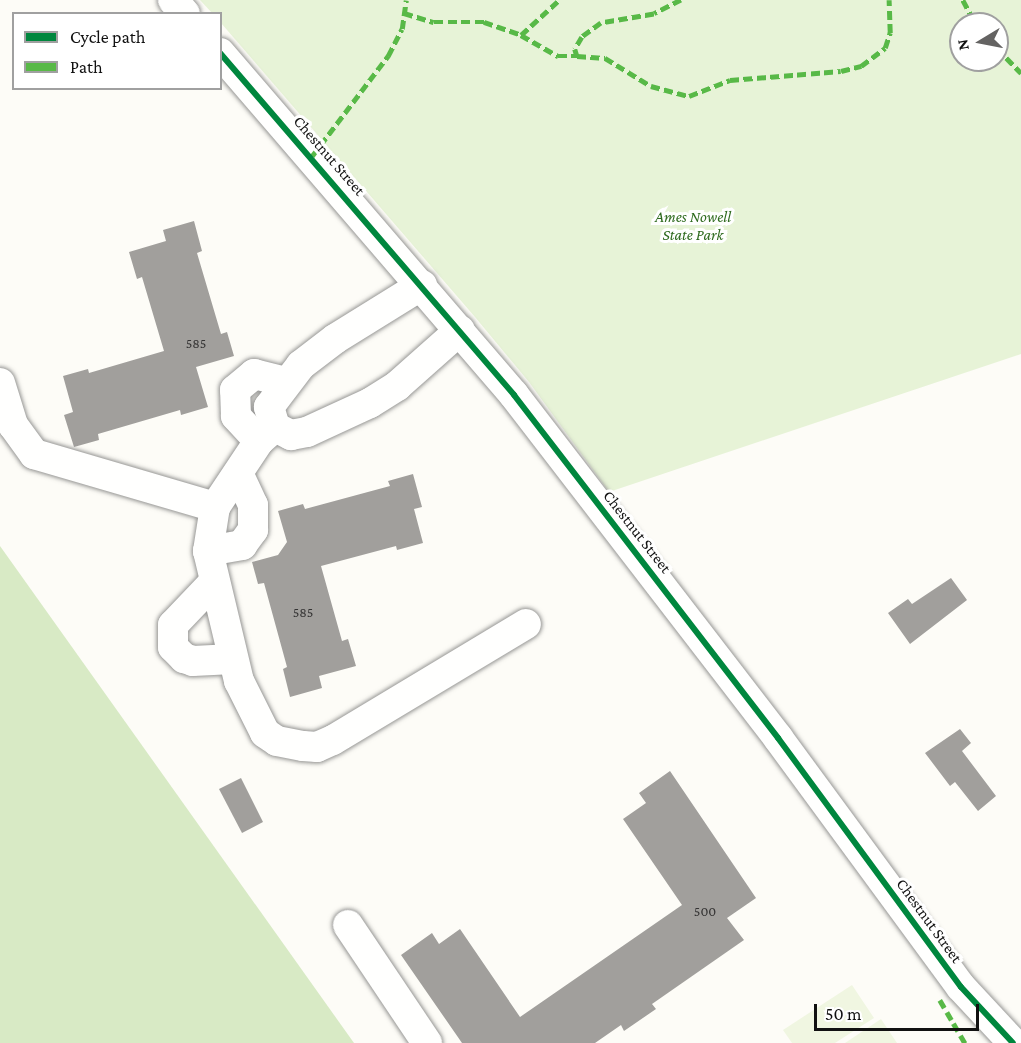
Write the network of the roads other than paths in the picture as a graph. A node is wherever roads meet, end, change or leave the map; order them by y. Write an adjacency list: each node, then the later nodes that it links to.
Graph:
1 (173, 0): 2 (street)
2 (183, 12)
3 (222, 55): 4 (street, Chestnut Street)
4 (423, 285): 5 (street, Chestnut Street); 7 (street)
5 (460, 330): 7 (street); 15 (street, Chestnut Street)
6 (0, 383): 9 (street)
7 (267, 434): 8 (street)
8 (238, 473): 9 (street); 10 (street)
9 (215, 507): 10 (street)
10 (208, 551): 11 (street)
11 (213, 583): 13 (street); 13 (street)
12 (526, 624): 13 (street)
13 (233, 659)
14 (348, 925): 16 (street)
15 (961, 987): 17 (street, Chestnut Street); 18 (street, Chestnut Street)
16 (427, 1043)
17 (990, 1043)
18 (1012, 1043)

